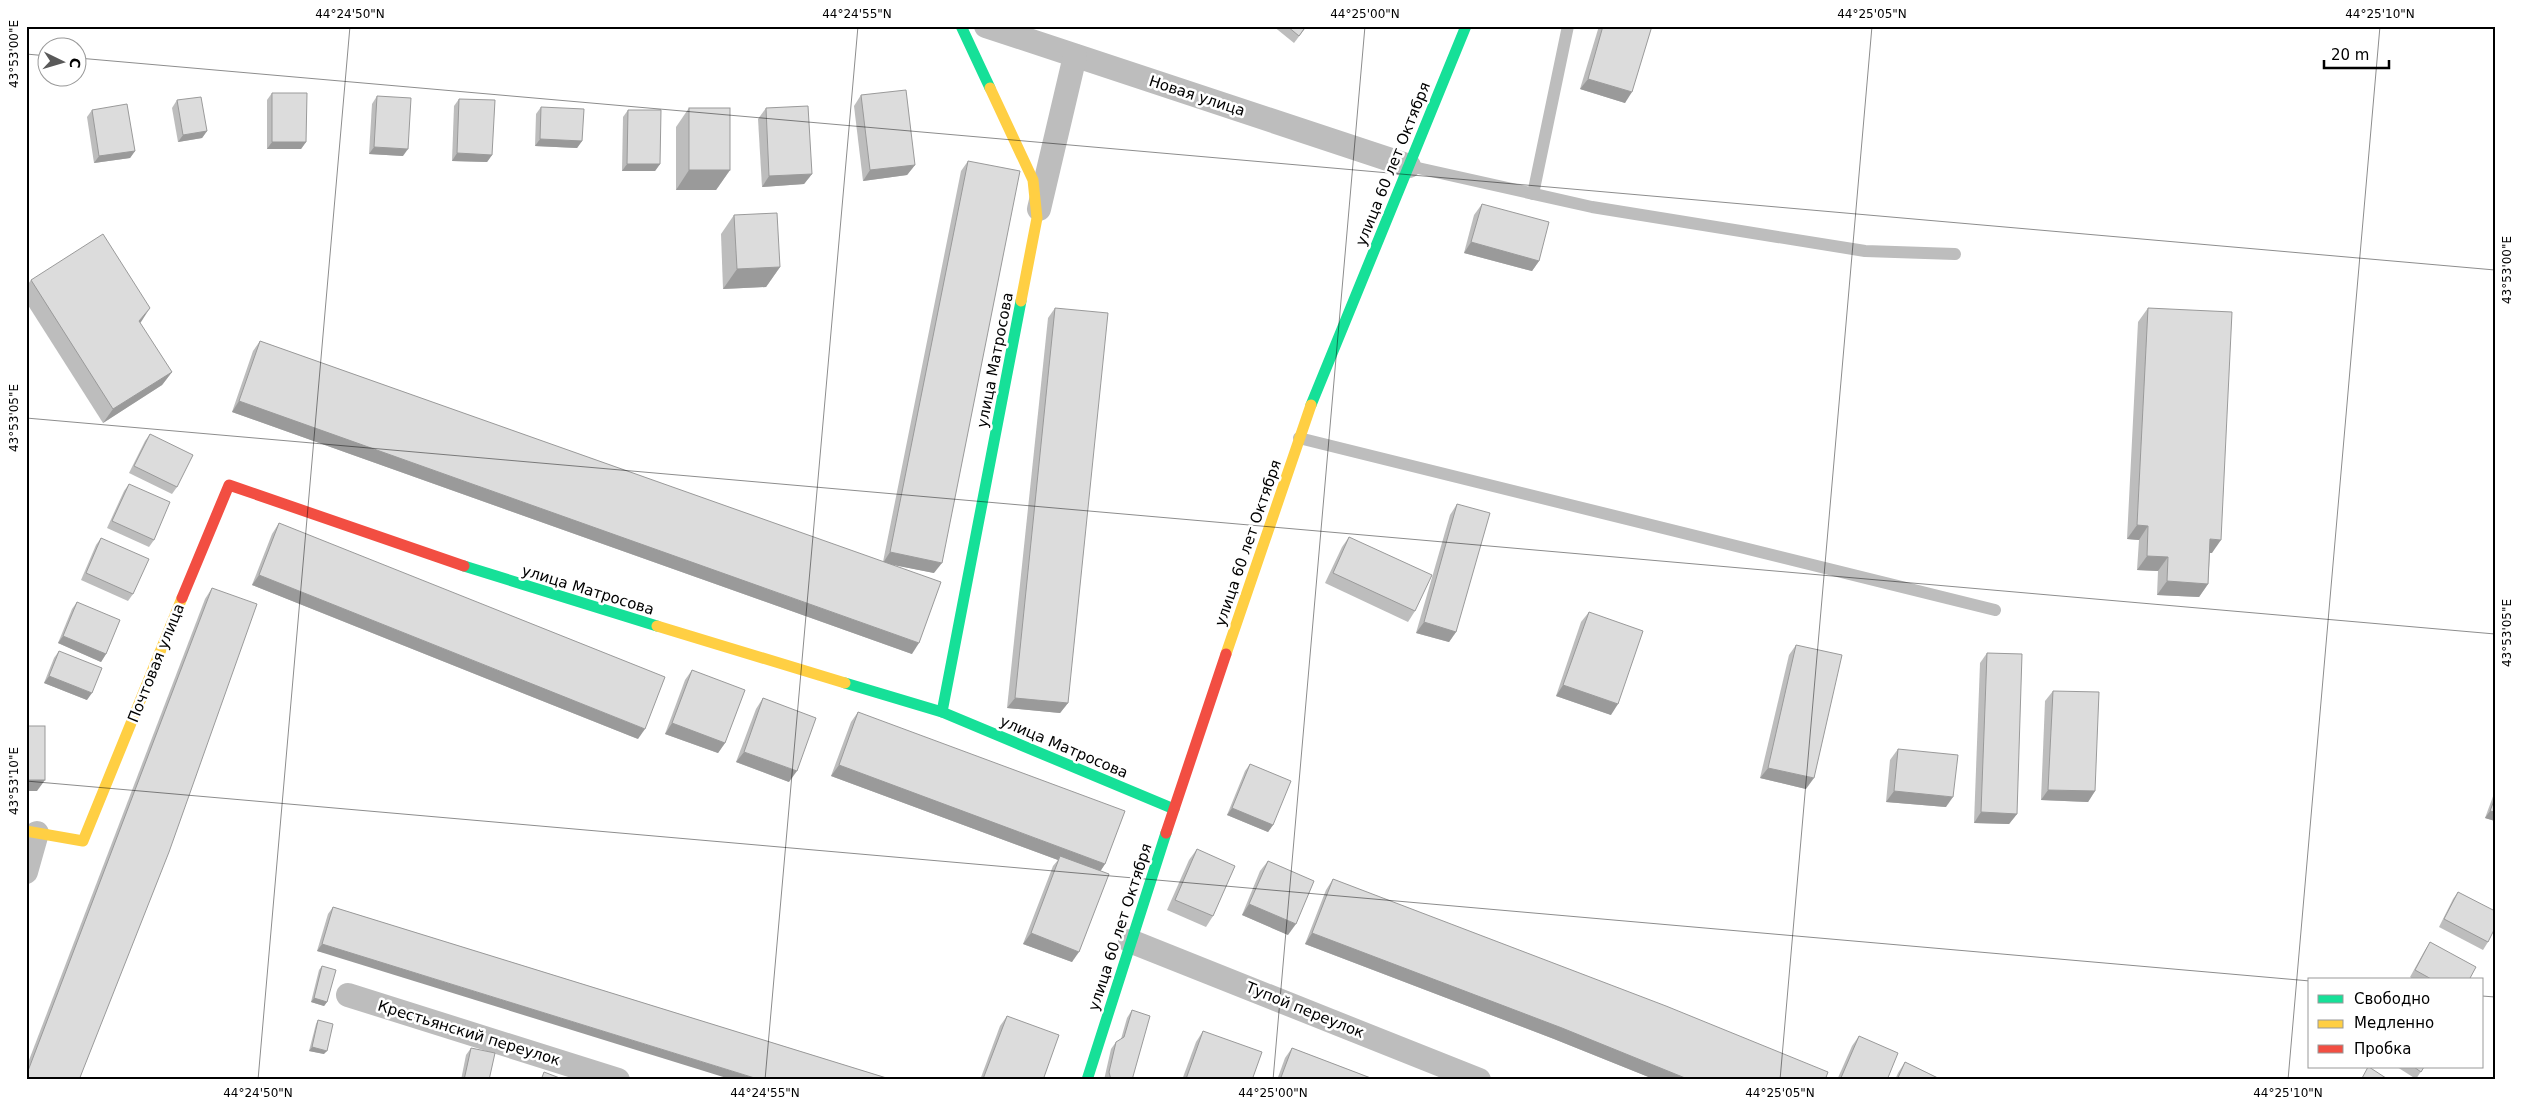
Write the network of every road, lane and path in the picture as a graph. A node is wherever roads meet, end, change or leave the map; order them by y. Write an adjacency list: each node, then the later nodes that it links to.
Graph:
1 (961, 26): 8 (street, улица Матросова)
2 (986, 26): 5 (street, Новая улица)
3 (1466, 26): 6 (street, улица 60 лет Октября)
4 (1568, 26): 7 (lane)
5 (1075, 56): 6 (street, Новая улица); 8 (street)
6 (1409, 166): 7 (lane); 10 (street, улица 60 лет Октября)
7 (1533, 194): 9 (lane)
8 (1037, 218): 13 (street, улица Матросова)
9 (1954, 254)
10 (1299, 438): 12 (lane); 14 (street, улица 60 лет Октября)
11 (229, 485): 13 (street, улица Матросова); 15 (street, Почтовая улица)
12 (1995, 610)
13 (942, 712): 14 (street, улица Матросова)
14 (1174, 809): 17 (street, улица 60 лет Октября)
15 (32, 832): 16 (street)
16 (26, 872)
17 (1130, 941): 20 (street, улица 60 лет Октября); 21 (street, Тупой переулок)
18 (348, 995): 19 (street, Крестьянский переулок)
19 (618, 1080)
20 (1087, 1080)
21 (1480, 1080)

